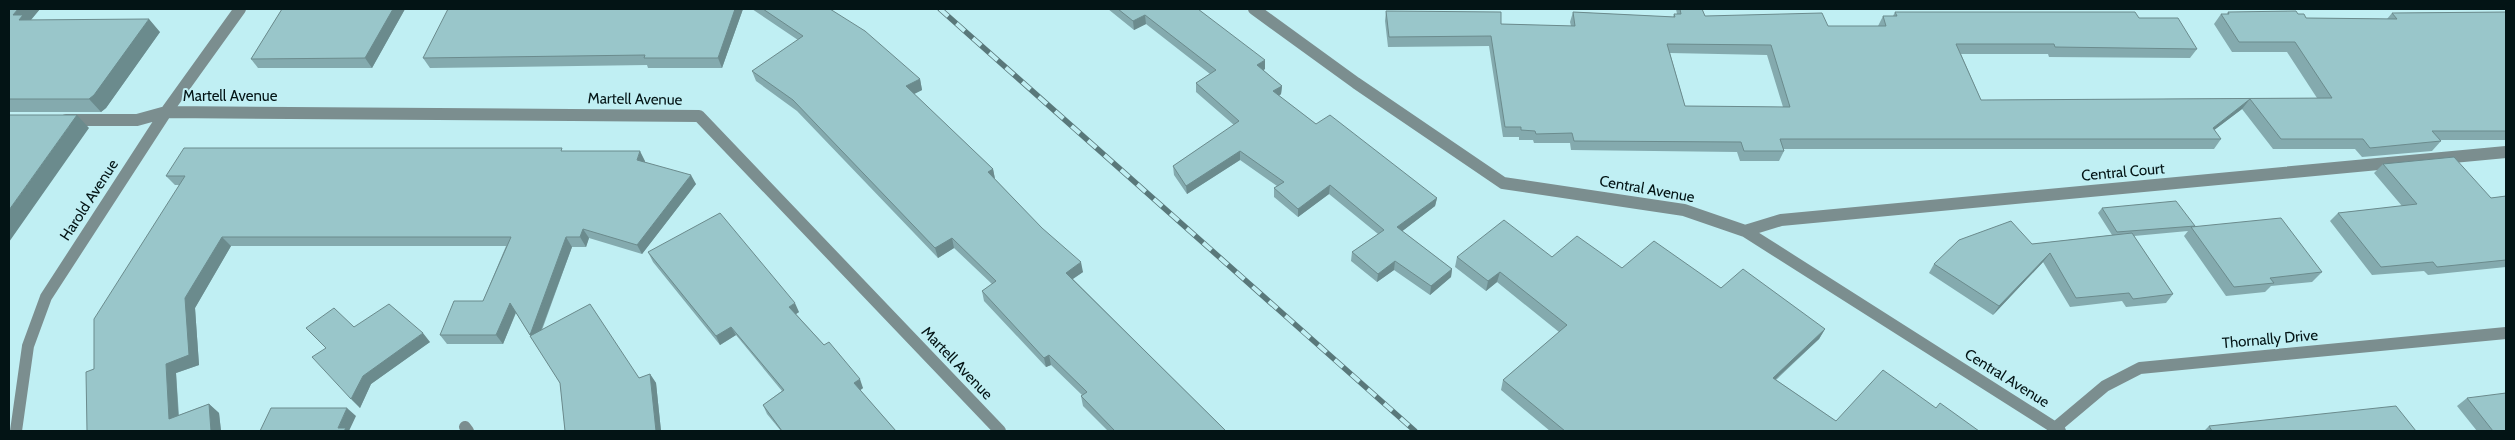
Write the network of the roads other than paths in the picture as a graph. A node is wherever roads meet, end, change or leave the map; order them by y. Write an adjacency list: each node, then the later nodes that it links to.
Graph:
1 (240, 9): 3 (street, Harold Avenue)
2 (1254, 9): 6 (street, Central Avenue)
3 (166, 112): 4 (street, Martell Avenue); 9 (street, Harold Avenue); 10 (street, Martell Avenue)
4 (56, 120)
5 (2506, 152): 6 (street, Central Court)
6 (1745, 231): 8 (street, Central Avenue)
7 (2506, 332): 8 (street, Thornally Drive)
8 (2057, 430)
9 (16, 431)
10 (1000, 431)

